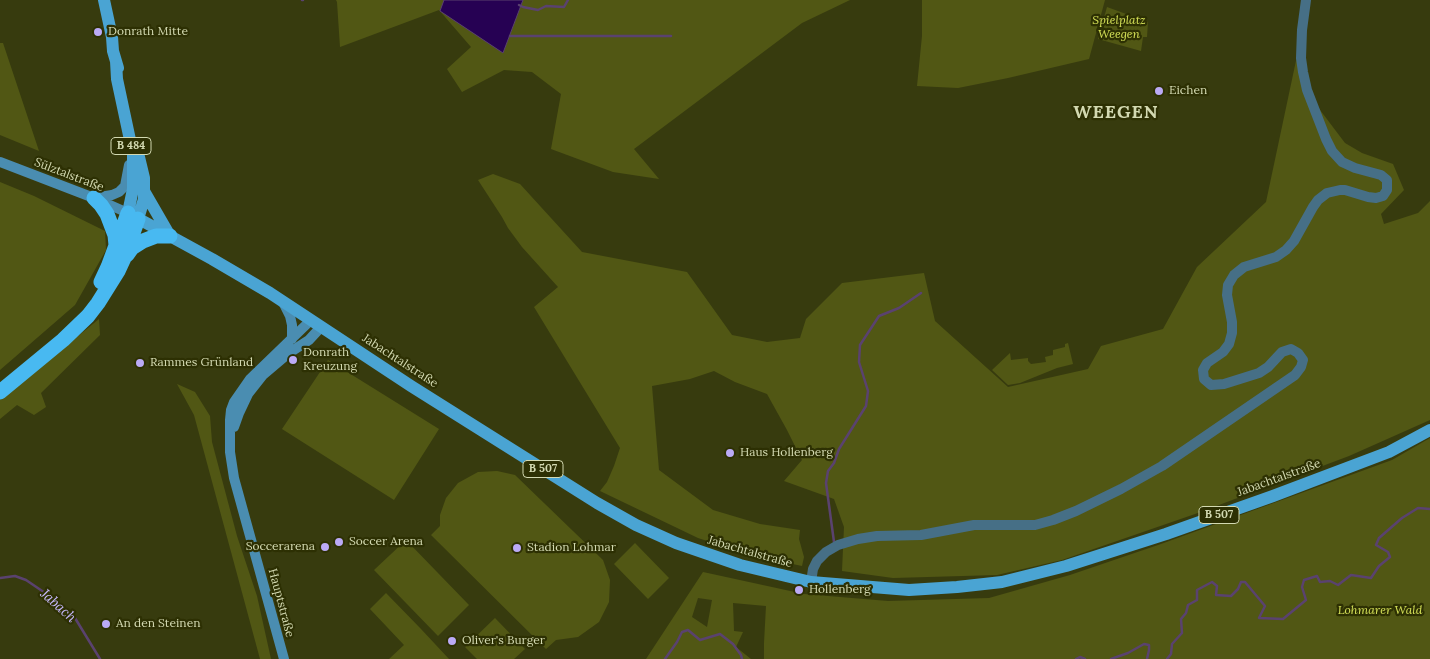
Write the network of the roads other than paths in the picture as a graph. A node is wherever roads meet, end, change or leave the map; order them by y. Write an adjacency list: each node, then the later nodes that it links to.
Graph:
1 (104, 0): 3 (main road, B 484)
2 (1306, 0): 18 (street)
3 (116, 61): 4 (main road, B 484); 6 (main road, B 484)
4 (117, 79): 7 (main road); 8 (main road, B 484)
5 (0, 162): 7 (main road, Sülztalstraße)
6 (144, 191): 8 (main road, B 484); 9 (main road)
7 (94, 198): 8 (main road, Sülztalstraße); 10 (highway)
8 (133, 216): 9 (main road, Jabachtalstraße); 10 (highway)
9 (170, 236): 10 (highway); 11 (main road, Jabachtalstraße)
10 (120, 252): 14 (highway); 15 (highway)
11 (283, 302): 12 (main road, Jabachtalstraße); 13 (main road)
12 (316, 324): 13 (main road); 17 (main road); 18 (main road, Jabachtalstraße / B 507)
13 (292, 339): 17 (main road, Hauptstraße)
14 (0, 382)
15 (0, 392)
16 (1430, 430): 18 (main road, Jabachtalstraße / B 507)
17 (230, 436): 19 (main road, Hauptstraße)
18 (811, 582)
19 (284, 659)

